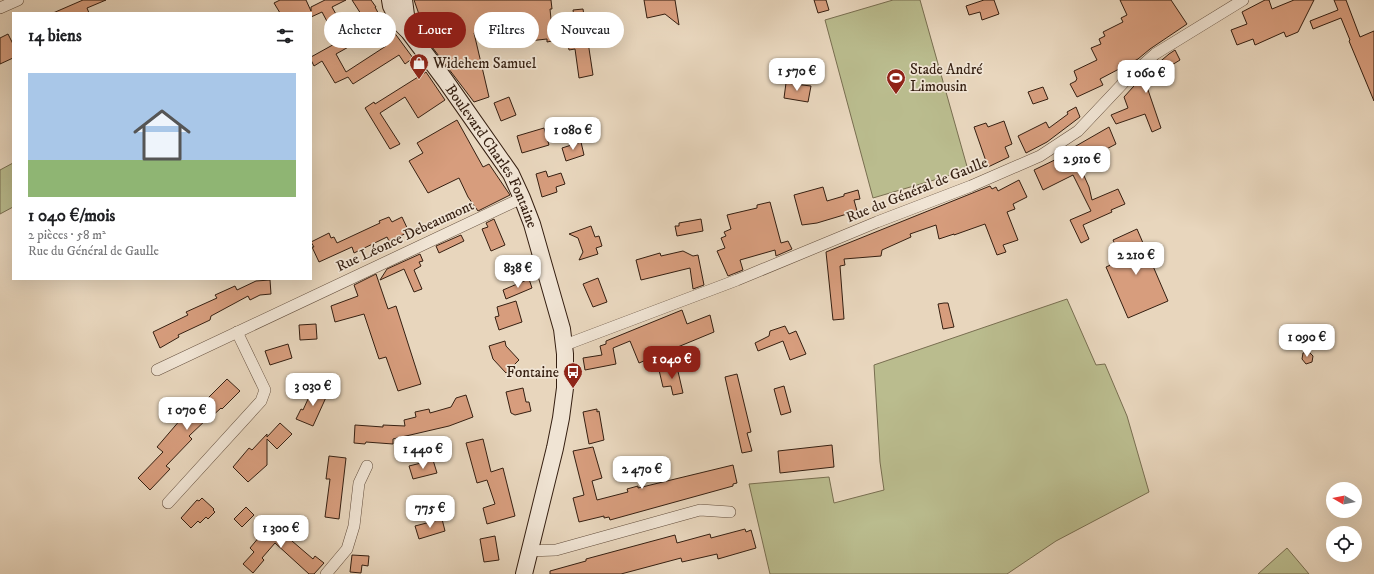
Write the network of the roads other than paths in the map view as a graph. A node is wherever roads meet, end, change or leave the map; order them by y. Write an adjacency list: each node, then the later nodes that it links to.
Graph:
1 (18, 0): 5 (street)
2 (390, 0): 7 (street, Boulevard Charles Fontaine)
3 (404, 0): 6 (street)
4 (1243, 0): 11 (street, Rue du Général de Gaulle)
5 (0, 8)
6 (406, 12)
7 (404, 28)
8 (420, 48): 9 (street, Boulevard Charles Fontaine)
9 (522, 198): 10 (street, Rue Léonce Debeaumont); 11 (street, Boulevard Charles Fontaine)
10 (236, 332): 12 (street, Rue Léonce Debeaumont); 14 (street)
11 (565, 345): 16 (street, Boulevard Charles Fontaine)
12 (157, 370)
13 (367, 466): 17 (street)
14 (168, 503)
15 (730, 512): 16 (street)
16 (528, 551): 18 (street, Boulevard Charles Fontaine)
17 (326, 574)
18 (524, 574)

